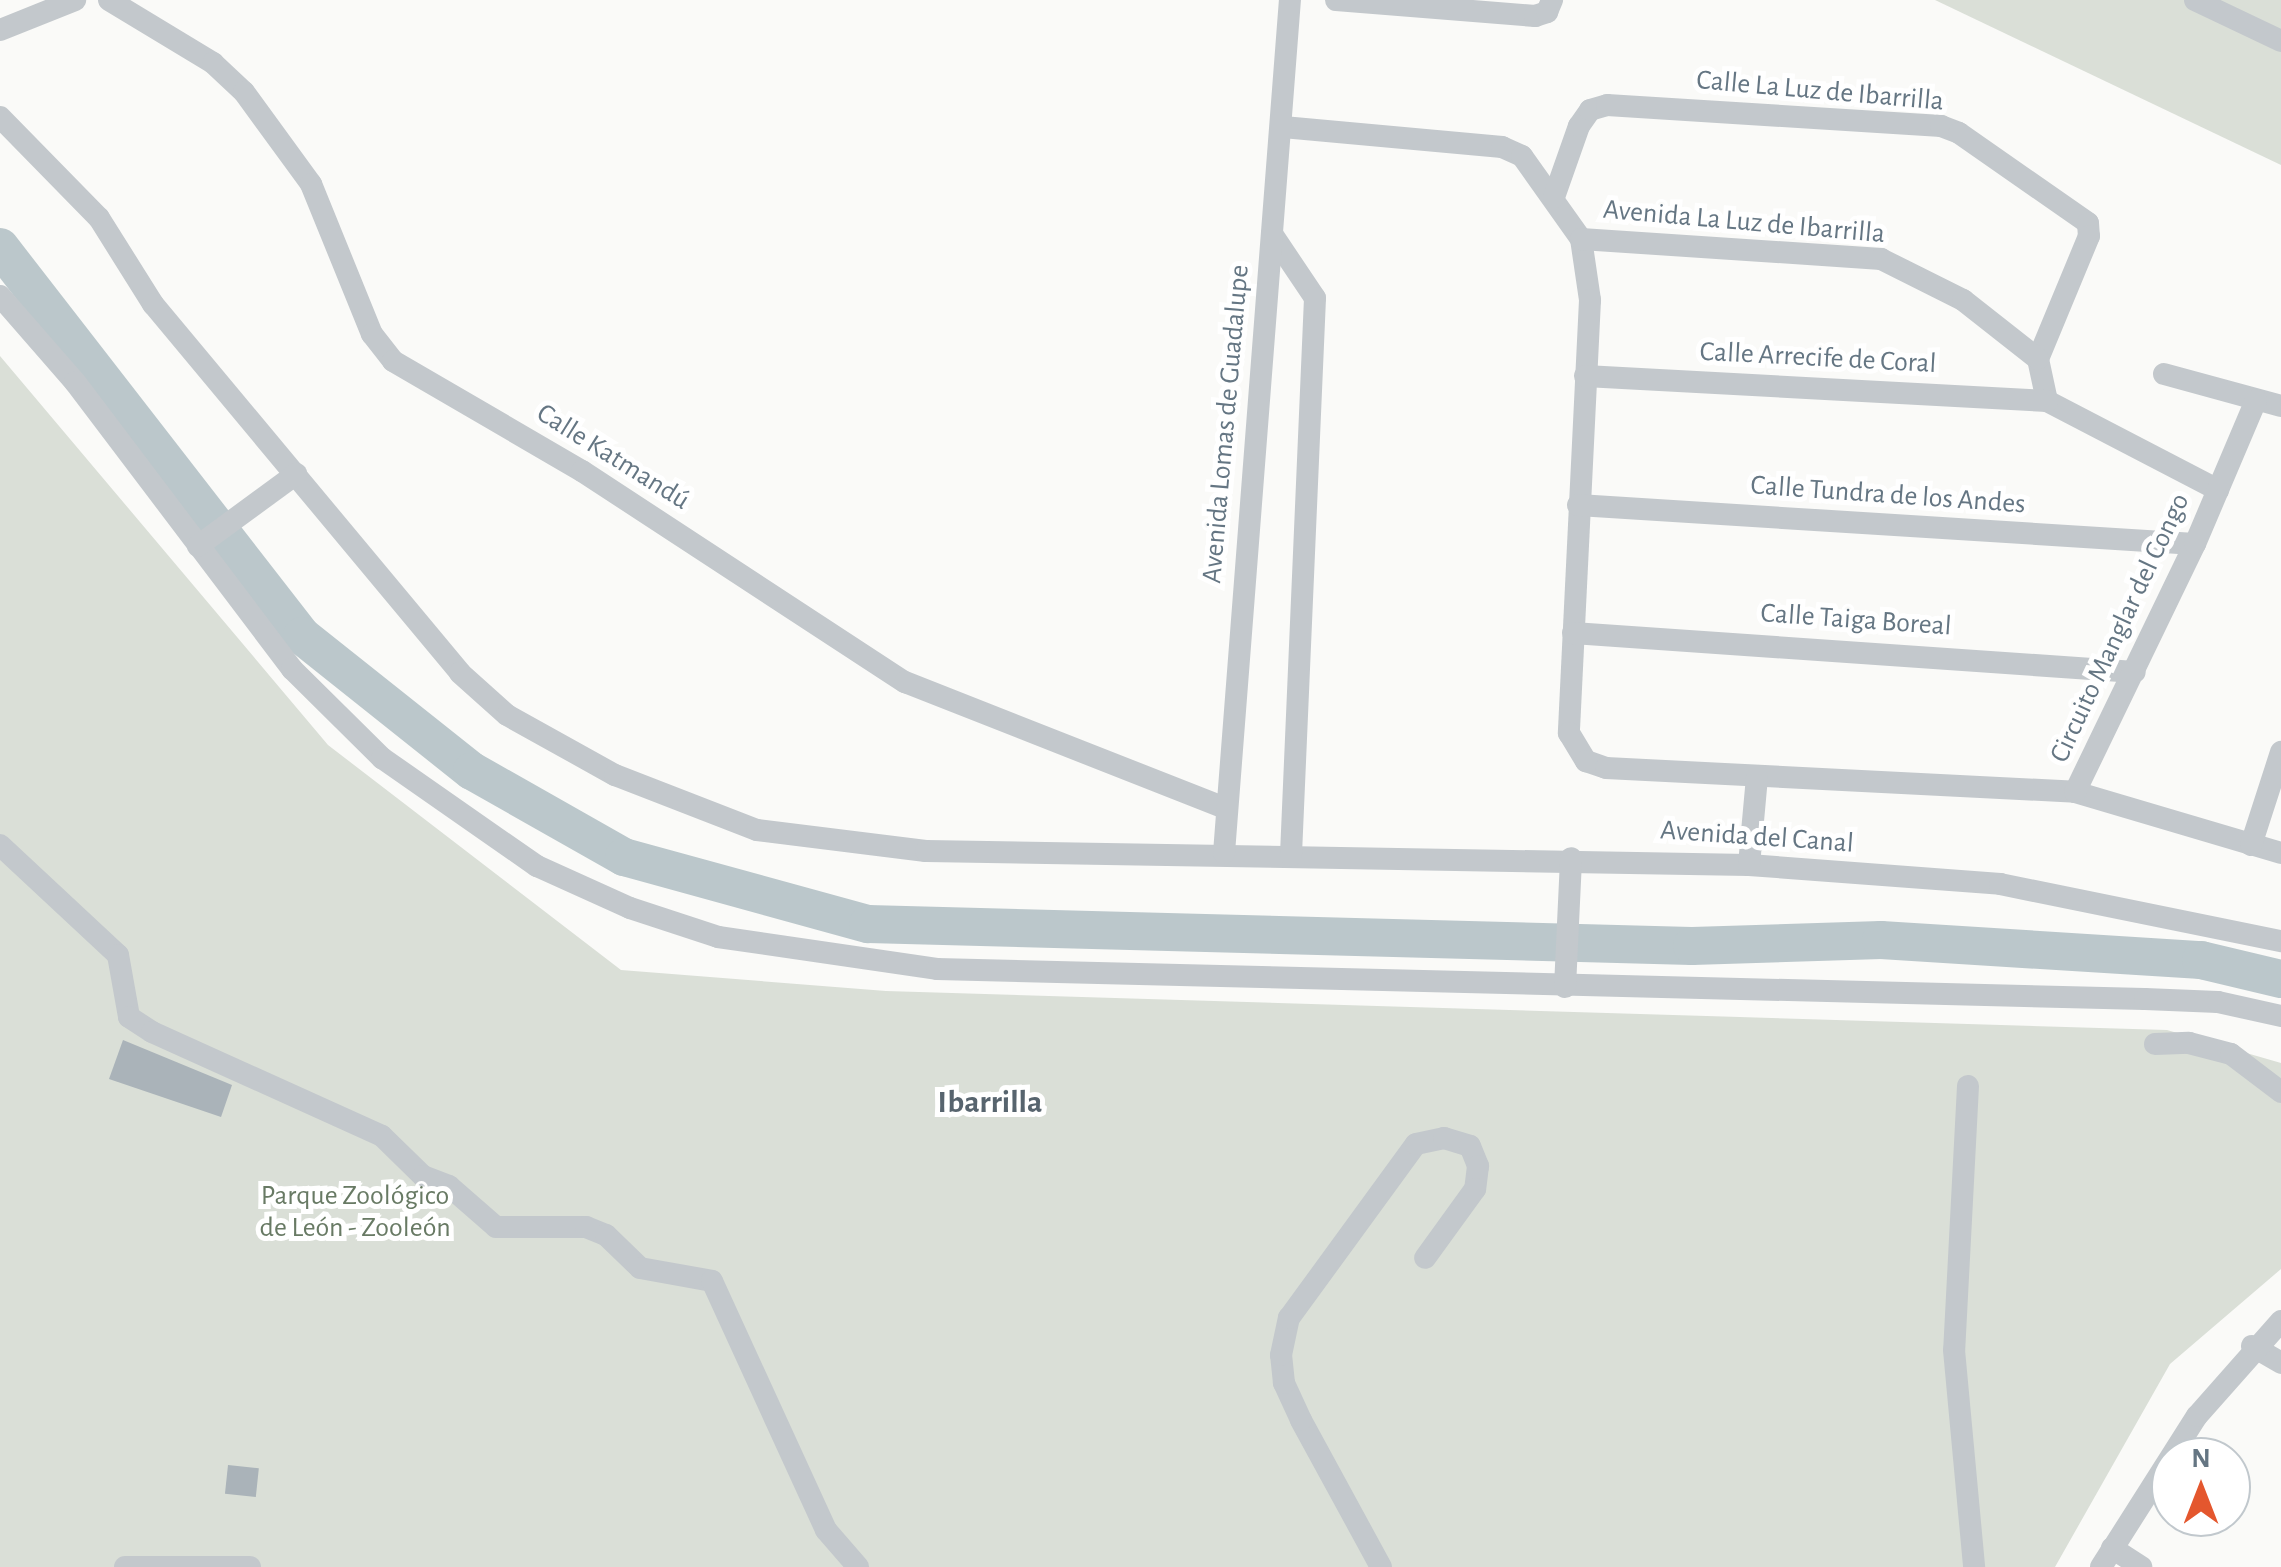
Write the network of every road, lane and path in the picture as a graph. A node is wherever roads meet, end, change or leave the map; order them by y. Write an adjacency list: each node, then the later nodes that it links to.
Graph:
1 (75, 0): 7 (street)
2 (109, 0): 31 (street, Calle Katmandú)
3 (1290, 0): 10 (street, Avenida Lomas de Guadalupe)
4 (1336, 0): 5 (street)
5 (1552, 0)
6 (2195, 0): 8 (street)
7 (0, 30)
8 (2281, 41)
9 (0, 117): 21 (street, Avenida del Canal)
10 (1283, 127): 11 (street, Avenida La Luz de Ibarrilla); 12 (street, Avenida Lomas de Guadalupe)
11 (1554, 197): 13 (street, Avenida La Luz de Ibarrilla); 15 (street, Calle La Luz de Ibarrilla)
12 (1272, 234): 31 (street, Avenida Lomas de Guadalupe); 36 (street)
13 (1581, 240): 15 (street, Avenida La Luz de Ibarrilla); 17 (street)
14 (0, 296): 25 (street)
15 (2038, 359): 19 (street)
16 (2164, 374): 18 (street)
17 (1586, 376): 19 (street, Calle Arrecife de Coral); 23 (street)
18 (2256, 400): 20 (street); 22 (street, Circuito Manglar del Congo)
19 (2047, 401): 22 (street)
20 (2281, 406)
21 (289, 481): 25 (street); 34 (street, Avenida del Canal)
22 (2218, 490): 24 (street, Circuito Manglar del Congo)
23 (1578, 505): 24 (street, Calle Tundra de los Andes); 26 (street)
24 (2195, 544): 27 (street, Circuito Manglar del Congo)
25 (198, 546): 40 (street)
26 (1572, 633): 27 (street, Calle Taiga Boreal); 29 (street)
27 (2134, 672): 30 (street, Circuito Manglar del Congo)
28 (2281, 752): 33 (street)
29 (1757, 777): 30 (street); 38 (street)
30 (2074, 792): 33 (street)
31 (1226, 810): 34 (street, Avenida Lomas de Guadalupe)
32 (0, 845): 52 (street)
33 (2251, 845): 35 (street)
34 (1224, 853): 36 (street, Avenida del Canal)
35 (2281, 853)
36 (1291, 855): 37 (street, Avenida del Canal)
37 (1571, 858): 38 (street, Avenida del Canal); 40 (street)
38 (1749, 865): 39 (street, Avenida del Canal)
39 (2281, 941)
40 (1565, 978): 41 (street)
41 (2281, 1016)
42 (2155, 1044): 44 (street)
43 (1968, 1086): 54 (street)
44 (2281, 1092)
45 (1424, 1258): 53 (street)
46 (2281, 1320): 47 (street)
47 (2252, 1346): 48 (street); 49 (street)
48 (2281, 1363)
49 (2106, 1558): 55 (street)
50 (126, 1567): 51 (street)
51 (250, 1567)
52 (858, 1567)
53 (1380, 1567)
54 (1974, 1567)
55 (2142, 1567)

